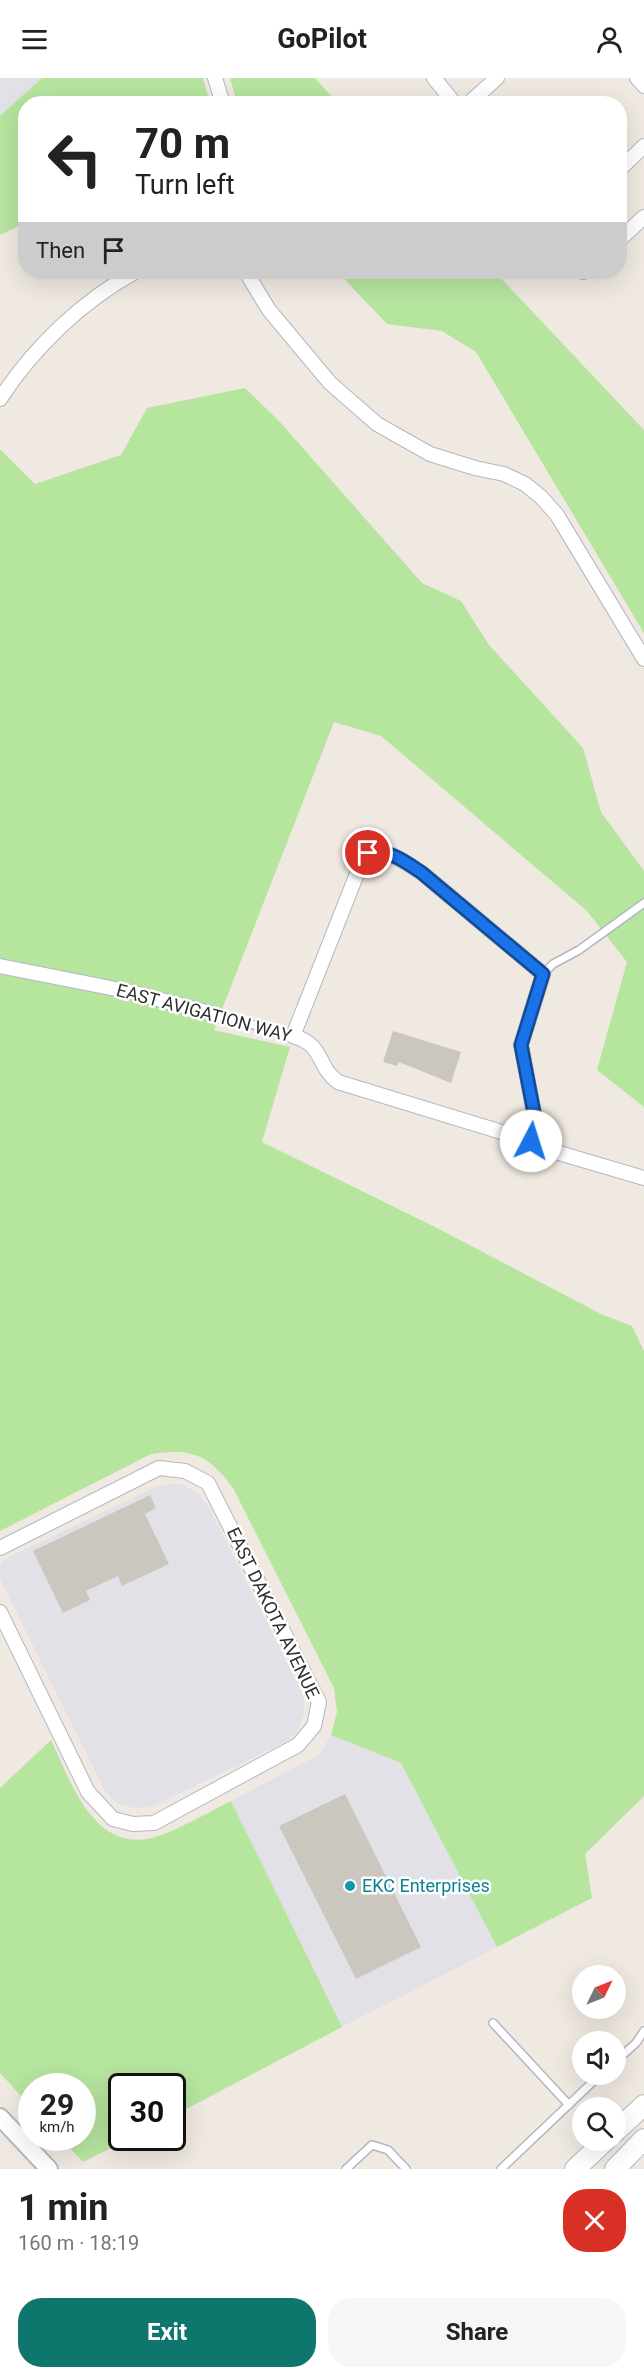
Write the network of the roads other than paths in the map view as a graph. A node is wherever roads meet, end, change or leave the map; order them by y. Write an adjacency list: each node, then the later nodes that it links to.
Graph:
1 (215, 78): 6 (street)
2 (434, 78): 7 (street)
3 (497, 78): 8 (street)
4 (637, 78): 5 (street)
5 (644, 86)
6 (221, 96)
7 (449, 96)
8 (477, 96)
9 (644, 147): 10 (street)
10 (627, 163)
11 (644, 217): 12 (street)
12 (627, 233)
13 (125, 279): 15 (street)
14 (250, 279): 16 (street)
15 (0, 399)
16 (644, 659)
17 (644, 903): 19 (lane)
18 (0, 966): 20 (street, EAST AVIGATION WAY)
19 (543, 974): 21 (street); 22 (street)
20 (221, 1016): 21 (lane, EAST AVIGATION WAY)
21 (293, 1036): 22 (street, EAST AVIGATION WAY)
22 (531, 1141): 23 (street, EAST AVIGATION WAY)
23 (644, 1178)
24 (0, 1548): 25 (street, EAST DAKOTA AVENUE)
25 (0, 1612)
26 (493, 2024): 30 (lane)
27 (644, 2031): 28 (lane)
28 (626, 2052)
29 (590, 2085): 30 (lane)
30 (569, 2105): 39 (lane)
31 (644, 2105): 33 (main road)
32 (0, 2117): 36 (street)
33 (626, 2122)
34 (644, 2139): 41 (main road)
35 (594, 2151): 40 (main road)
36 (42, 2166)
37 (346, 2169): 38 (lane)
38 (406, 2169)
39 (501, 2169)
40 (575, 2169)
41 (615, 2169)

